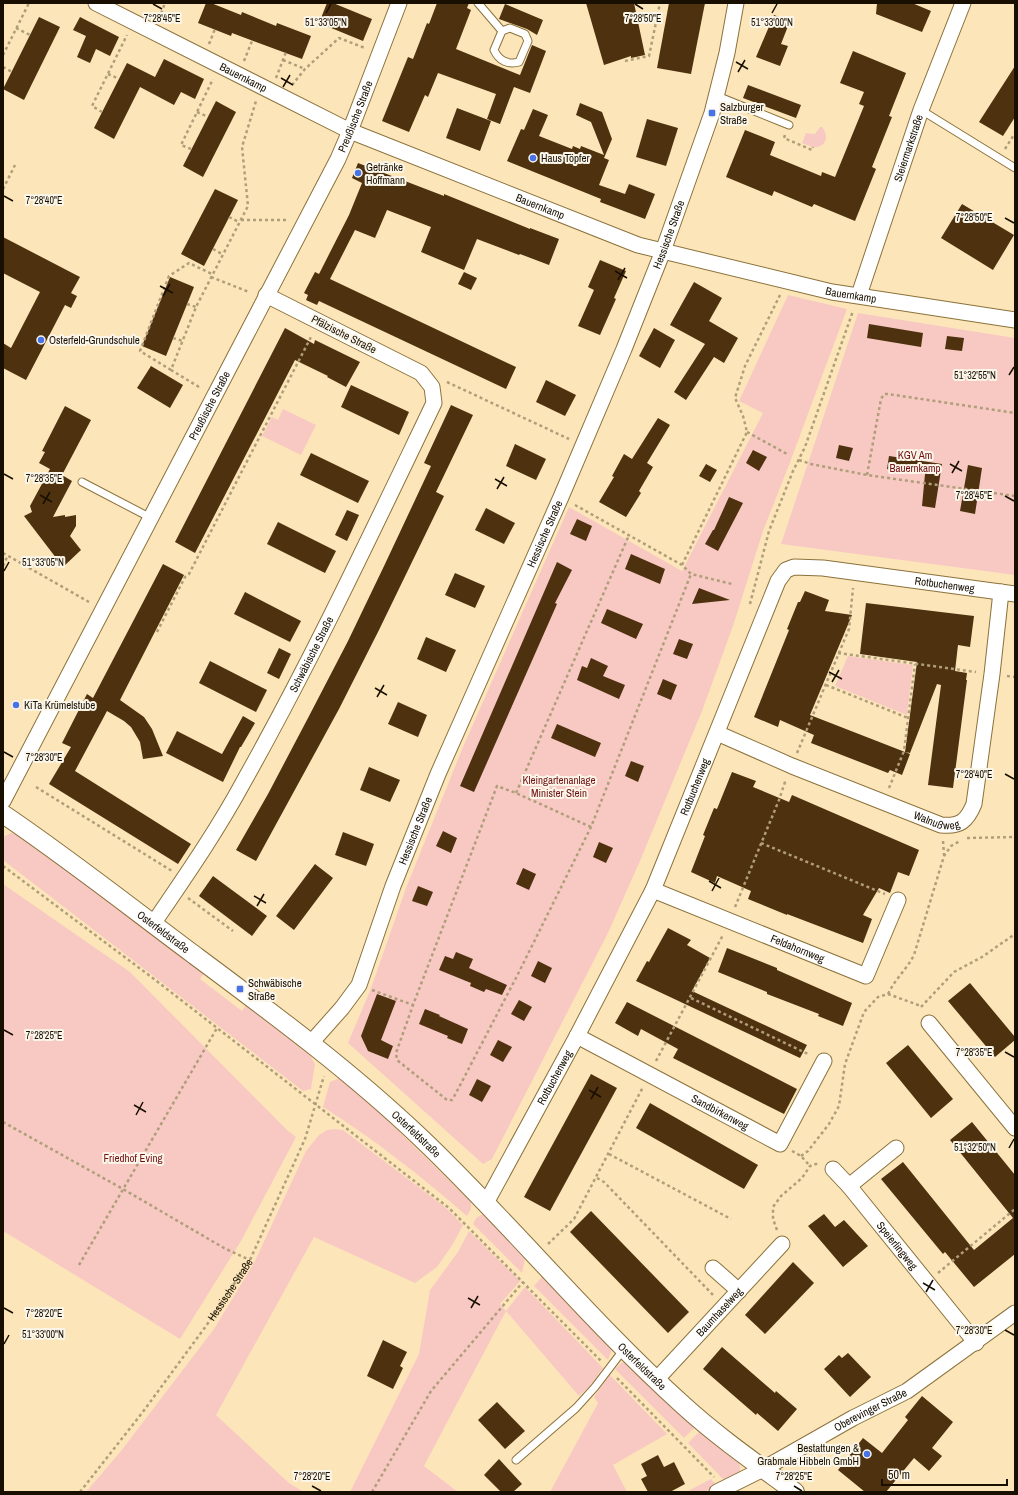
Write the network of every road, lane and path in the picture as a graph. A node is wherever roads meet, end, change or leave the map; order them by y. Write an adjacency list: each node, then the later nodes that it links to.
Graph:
1 (29, 3): 10 (path)
2 (96, 3): 38 (street, Bauernkamp)
3 (165, 3): 9 (path)
4 (399, 3): 38 (street, Preußische Straße)
5 (478, 3): 13 (lane)
6 (660, 3): 21 (path)
7 (736, 3): 32 (street, Hessische Straße)
8 (963, 3): 33 (street, Steiermarkstraße)
9 (158, 23)
10 (16, 28): 14 (path); 19 (path)
11 (215, 29): 16 (path)
12 (129, 31): 26 (path)
13 (502, 31): 13 (lane)
14 (30, 35)
15 (252, 41): 22 (path)
16 (207, 48)
17 (366, 49): 24 (path)
18 (286, 52): 20 (path)
19 (3, 55)
20 (283, 60): 24 (path); 29 (path)
21 (625, 61)
22 (242, 65)
23 (3, 67): 25 (path)
24 (305, 69): 30 (path)
25 (12, 72)
26 (108, 74): 28 (path); 34 (path)
27 (215, 75): 35 (path)
28 (119, 79)
29 (275, 82)
30 (289, 89)
31 (257, 96): 48 (path)
32 (717, 96): 37 (lane); 50 (street, Hessische Straße)
33 (921, 110): 42 (lane); 56 (street, Steiermarkstraße)
34 (102, 112)
35 (197, 112): 36 (path); 41 (path)
36 (208, 117)
37 (789, 125): 40 (path)
38 (350, 131): 50 (street, Bauernkamp); 55 (street, Preußische Straße)
39 (1015, 133): 42 (path)
40 (813, 147)
41 (191, 149)
42 (999, 158): 44 (lane)
43 (16, 165): 45 (path)
44 (1015, 168)
45 (3, 190)
46 (229, 217): 48 (path)
47 (286, 220): 48 (path)
48 (240, 221): 51 (path)
49 (213, 249): 51 (path)
50 (663, 251): 53 (street, Bauernkamp); 69 (street, Hessische Straße)
51 (222, 254): 52 (path)
52 (211, 275): 54 (path); 58 (path); 63 (path)
53 (787, 281): 56 (street, Bauernkamp); 68 (path)
54 (248, 292)
55 (266, 295): 60 (street, Pfälzische Straße); 76 (street, Preußische Straße)
56 (859, 295): 59 (street, Bauernkamp); 71 (path)
57 (187, 304): 58 (path)
58 (196, 307): 62 (path)
59 (1015, 320)
60 (318, 322): 64 (street, Pfälzische Straße); 88 (path)
61 (174, 338): 62 (path)
62 (183, 341): 63 (path)
63 (172, 370): 66 (path)
64 (421, 373): 105 (street, Schwäbische Straße)
65 (446, 381): 69 (path)
66 (199, 388)
67 (1015, 413): 72 (path)
68 (747, 432): 70 (path); 80 (path)
69 (582, 445): 75 (street, Hessische Straße)
70 (787, 454)
71 (799, 460): 72 (path); 87 (path)
72 (867, 474): 74 (path)
73 (82, 482): 76 (lane)
74 (1015, 496)
75 (561, 497): 77 (path); 112 (street, Hessische Straße)
76 (151, 518): 98 (street, Preußische Straße)
77 (629, 535): 80 (path); 97 (path)
78 (3, 553): 79 (path)
79 (8, 556): 81 (path); 86 (path)
80 (682, 565): 83 (path)
81 (3, 566)
82 (855, 572): 85 (street, Rotbuchenweg); 89 (path); 94 (street, Rotbuchenweg)
83 (691, 574): 84 (path); 101 (path)
84 (732, 584)
85 (1008, 593): 91 (street, Walnußweg)
86 (89, 602)
87 (748, 609)
88 (156, 632)
89 (838, 653): 90 (path); 92 (path)
90 (915, 664): 91 (path); 93 (path)
91 (992, 674): 99 (street, Walnußweg)
92 (826, 685): 93 (path); 95 (path)
93 (908, 718): 99 (path)
94 (716, 733): 95 (street, Walnußweg); 106 (street, Rotbuchenweg)
95 (792, 766): 99 (street, Walnußweg); 103 (path)
96 (36, 787): 105 (path)
97 (516, 793): 101 (path); 115 (path)
98 (3, 801)
99 (883, 802)
100 (3, 814): 109 (street, Osterfeldstraße)
101 (591, 828): 115 (path)
102 (1015, 837): 113 (path)
103 (761, 843): 107 (path); 108 (path)
104 (3, 866): 118 (path)
105 (180, 884): 109 (street, Schwäbische Straße); 110 (path)
106 (653, 890): 108 (street, Feldahornweg); 119 (street, Rotbuchenweg)
107 (898, 900): 108 (street, Feldahornweg)
108 (730, 921): 114 (path)
109 (153, 924): 120 (street, Osterfeldstraße)
110 (233, 931)
111 (1015, 934): 116 (path)
112 (359, 985): 115 (path); 120 (street, Hessische Straße)
113 (888, 994): 116 (path); 129 (path)
114 (691, 998): 122 (path); 123 (path)
115 (413, 1005)
116 (921, 1006): 117 (path)
117 (929, 1023): 126 (street)
118 (217, 1028): 124 (path); 134 (path)
119 (577, 1036): 123 (street, Sandbirkenweg); 135 (street, Rotbuchenweg)
120 (310, 1044): 121 (street, Osterfeldstraße)
121 (329, 1058): 124 (path, Hessische Straße); 135 (street, Osterfeldstraße)
122 (819, 1059): 123 (street, Sandbirkenweg)
123 (649, 1075): 128 (path)
124 (316, 1105): 140 (path, Hessische Straße); 144 (path)
125 (3, 1122): 134 (path)
126 (1015, 1128)
127 (896, 1148): 133 (street)
128 (610, 1154): 132 (path); 137 (path)
129 (801, 1156)
130 (805, 1160): 138 (path)
131 (833, 1169): 133 (street, Speierlingweg)
132 (596, 1178): 139 (path); 146 (path)
133 (849, 1186): 148 (street, Speierlingweg)
134 (123, 1189): 140 (path); 141 (path)
135 (486, 1204): 139 (street, Osterfeldstraße)
136 (1015, 1209): 142 (path)
137 (731, 1219)
138 (782, 1244): 145 (street, Baumhaselweg)
139 (535, 1256): 149 (street, Osterfeldstraße)
140 (250, 1260): 155 (path, Hessische Straße)
141 (79, 1264)
142 (946, 1266)
143 (713, 1268): 145 (street)
144 (523, 1282): 150 (path); 156 (path)
145 (739, 1291): 151 (street, Baumhaselweg)
146 (712, 1294)
147 (1015, 1313): 148 (street, Oberevinger Straße)
148 (976, 1343): 153 (street, Oberevinger Straße)
149 (624, 1349): 150 (lane); 151 (street, Osterfeldstraße)
150 (609, 1369): 152 (lane); 154 (path)
151 (656, 1380): 153 (street, Osterfeldstraße)
152 (516, 1460)
153 (763, 1469): 154 (street, Oberevinger Straße); 157 (street, Osterfeldstraße)
154 (721, 1490)
155 (80, 1492)
156 (372, 1492)
157 (795, 1492)

